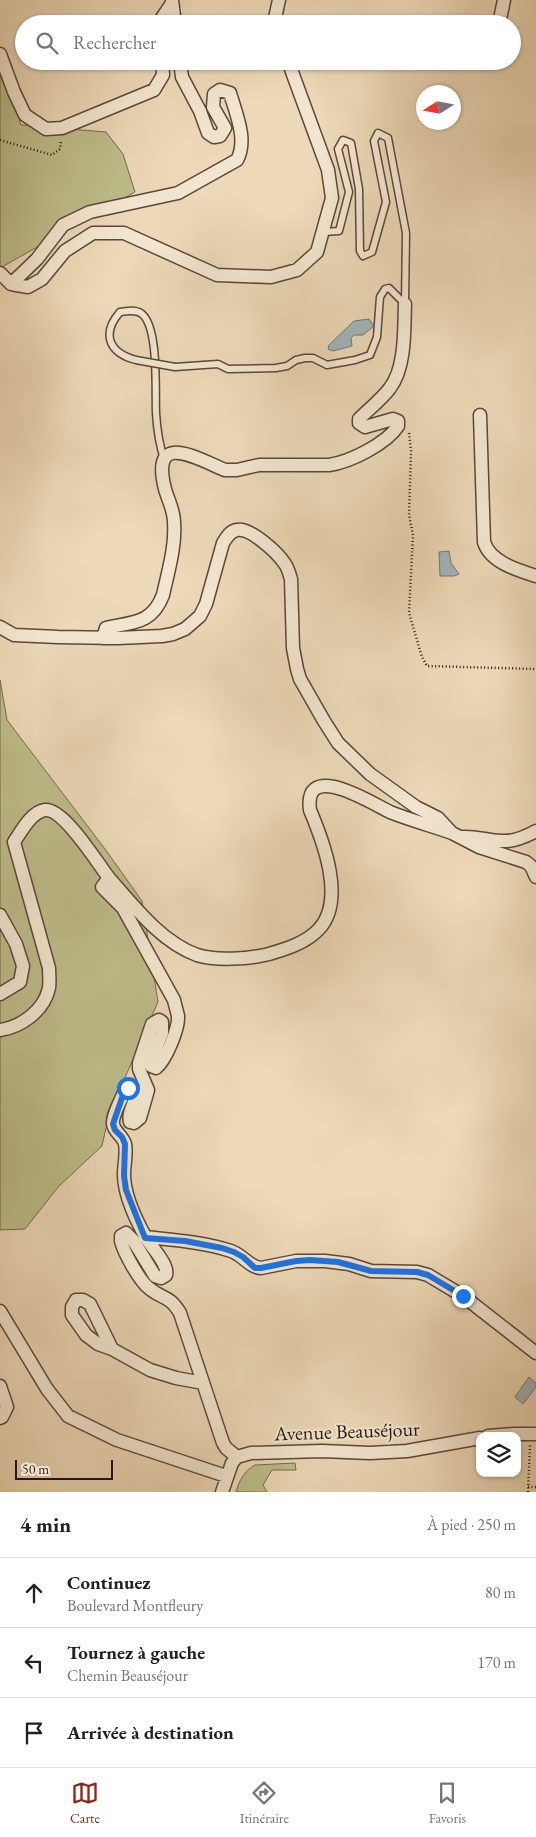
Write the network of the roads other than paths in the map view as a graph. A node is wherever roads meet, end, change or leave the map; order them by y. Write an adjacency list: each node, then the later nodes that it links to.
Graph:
1 (279, 0): 6 (street)
2 (504, 0): 7 (street)
3 (172, 2): 4 (street); 5 (street)
4 (164, 15)
5 (174, 15)
6 (276, 15)
7 (501, 15)
8 (0, 54): 9 (street)
9 (163, 70)
10 (181, 70): 14 (street)
11 (291, 70): 12 (street)
12 (323, 232): 14 (street); 15 (lane)
13 (0, 273): 14 (street)
14 (11, 284)
15 (405, 304): 17 (street); 17 (lane, bridge)
16 (480, 415): 18 (street)
17 (164, 459): 20 (street)
18 (536, 576)
19 (0, 627): 20 (street)
20 (102, 638): 22 (street)
21 (536, 831): 22 (street)
22 (457, 835): 23 (street); 24 (street)
23 (536, 877)
24 (110, 878): 27 (street); 28 (street)
25 (0, 915): 26 (street)
26 (0, 994)
27 (0, 1030)
28 (145, 1238): 31 (street); 32 (street)
29 (0, 1311): 39 (street)
30 (112, 1349): 32 (street)
31 (536, 1353)
32 (204, 1383): 38 (street)
33 (0, 1386): 34 (street)
34 (0, 1418)
35 (521, 1434): 36 (street)
36 (536, 1434)
37 (476, 1439): 38 (street, Avenue Beauséjour)
38 (237, 1457): 39 (street)
39 (226, 1476): 40 (street)
40 (222, 1492)

